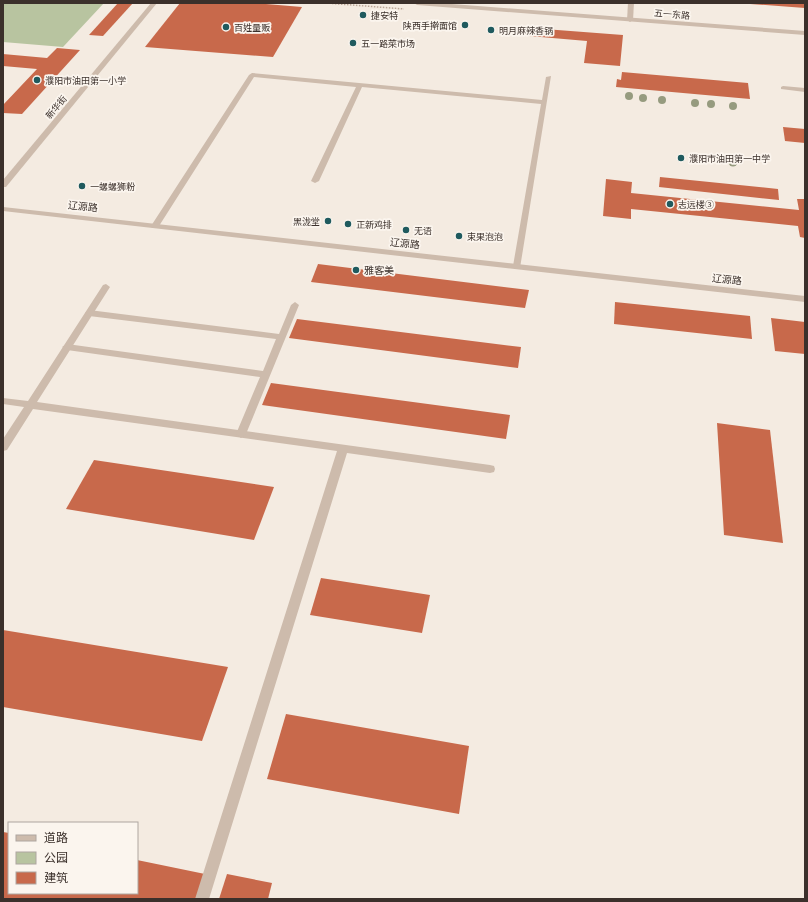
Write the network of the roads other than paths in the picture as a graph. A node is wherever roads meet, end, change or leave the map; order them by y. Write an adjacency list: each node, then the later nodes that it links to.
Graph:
1 (154, 3): 14 (street, 新华街)
2 (417, 3): 5 (street, 五一东路)
3 (486, 3): 5 (street, 五一东路)
4 (631, 3): 5 (street)
5 (630, 17): 6 (street, 五一东路); 7 (street, 五一东路)
6 (805, 28)
7 (805, 33)
8 (549, 77): 12 (street)
9 (360, 85): 12 (street); 13 (street); 16 (street)
10 (783, 88): 11 (street)
11 (805, 90)
12 (544, 102): 17 (street)
13 (315, 181)
14 (3, 185)
15 (3, 208): 16 (street, 辽源路)
16 (154, 226): 17 (street, 辽源路)
17 (517, 266): 19 (street, 辽源路)
18 (106, 287): 21 (street)
19 (805, 299)
20 (295, 305): 22 (street)
21 (89, 313): 22 (street); 23 (street)
22 (281, 337): 24 (street)
23 (67, 347): 24 (street); 26 (street)
24 (266, 375): 27 (street)
25 (3, 401): 26 (street)
26 (30, 405): 27 (street); 28 (street)
27 (241, 434): 29 (street)
28 (3, 448)
29 (343, 448): 30 (street); 31 (street)
30 (490, 469)
31 (202, 899)

